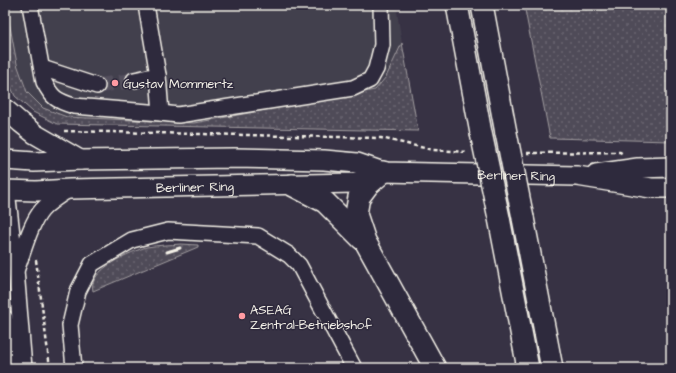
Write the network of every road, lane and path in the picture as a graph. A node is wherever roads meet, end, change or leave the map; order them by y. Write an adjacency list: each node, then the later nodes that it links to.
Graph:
1 (30, 5): 6 (street)
2 (146, 5): 7 (street)
3 (381, 5): 11 (street)
4 (457, 5): 33 (highway, bridge)
5 (482, 5): 34 (highway, bridge)
6 (42, 68): 9 (street); 11 (street)
7 (158, 75): 8 (street); 11 (street)
8 (134, 80)
9 (96, 86)
10 (5, 109): 15 (main road)
11 (161, 113)
12 (59, 131): 13 (path)
13 (381, 138)
14 (5, 160): 15 (main road, Berliner Ring)
15 (80, 160): 17 (main road, Berliner Ring)
16 (671, 167): 18 (main road, Berliner Ring)
17 (383, 172): 18 (main road, Berliner Ring); 20 (main road, Berliner Ring); 23 (highway)
18 (576, 176): 21 (main road, Berliner Ring)
19 (6, 185): 22 (main road, Berliner Ring); 25 (street)
20 (292, 185): 22 (main road, Berliner Ring); 23 (highway)
21 (671, 188)
22 (70, 189): 25 (street)
23 (365, 241): 32 (highway)
24 (36, 256): 29 (path)
25 (16, 270): 28 (street)
26 (5, 318): 27 (street)
27 (17, 368)
28 (24, 368)
29 (50, 368)
30 (74, 368): 31 (street)
31 (354, 368)
32 (435, 368)
33 (528, 368)
34 (552, 368)

